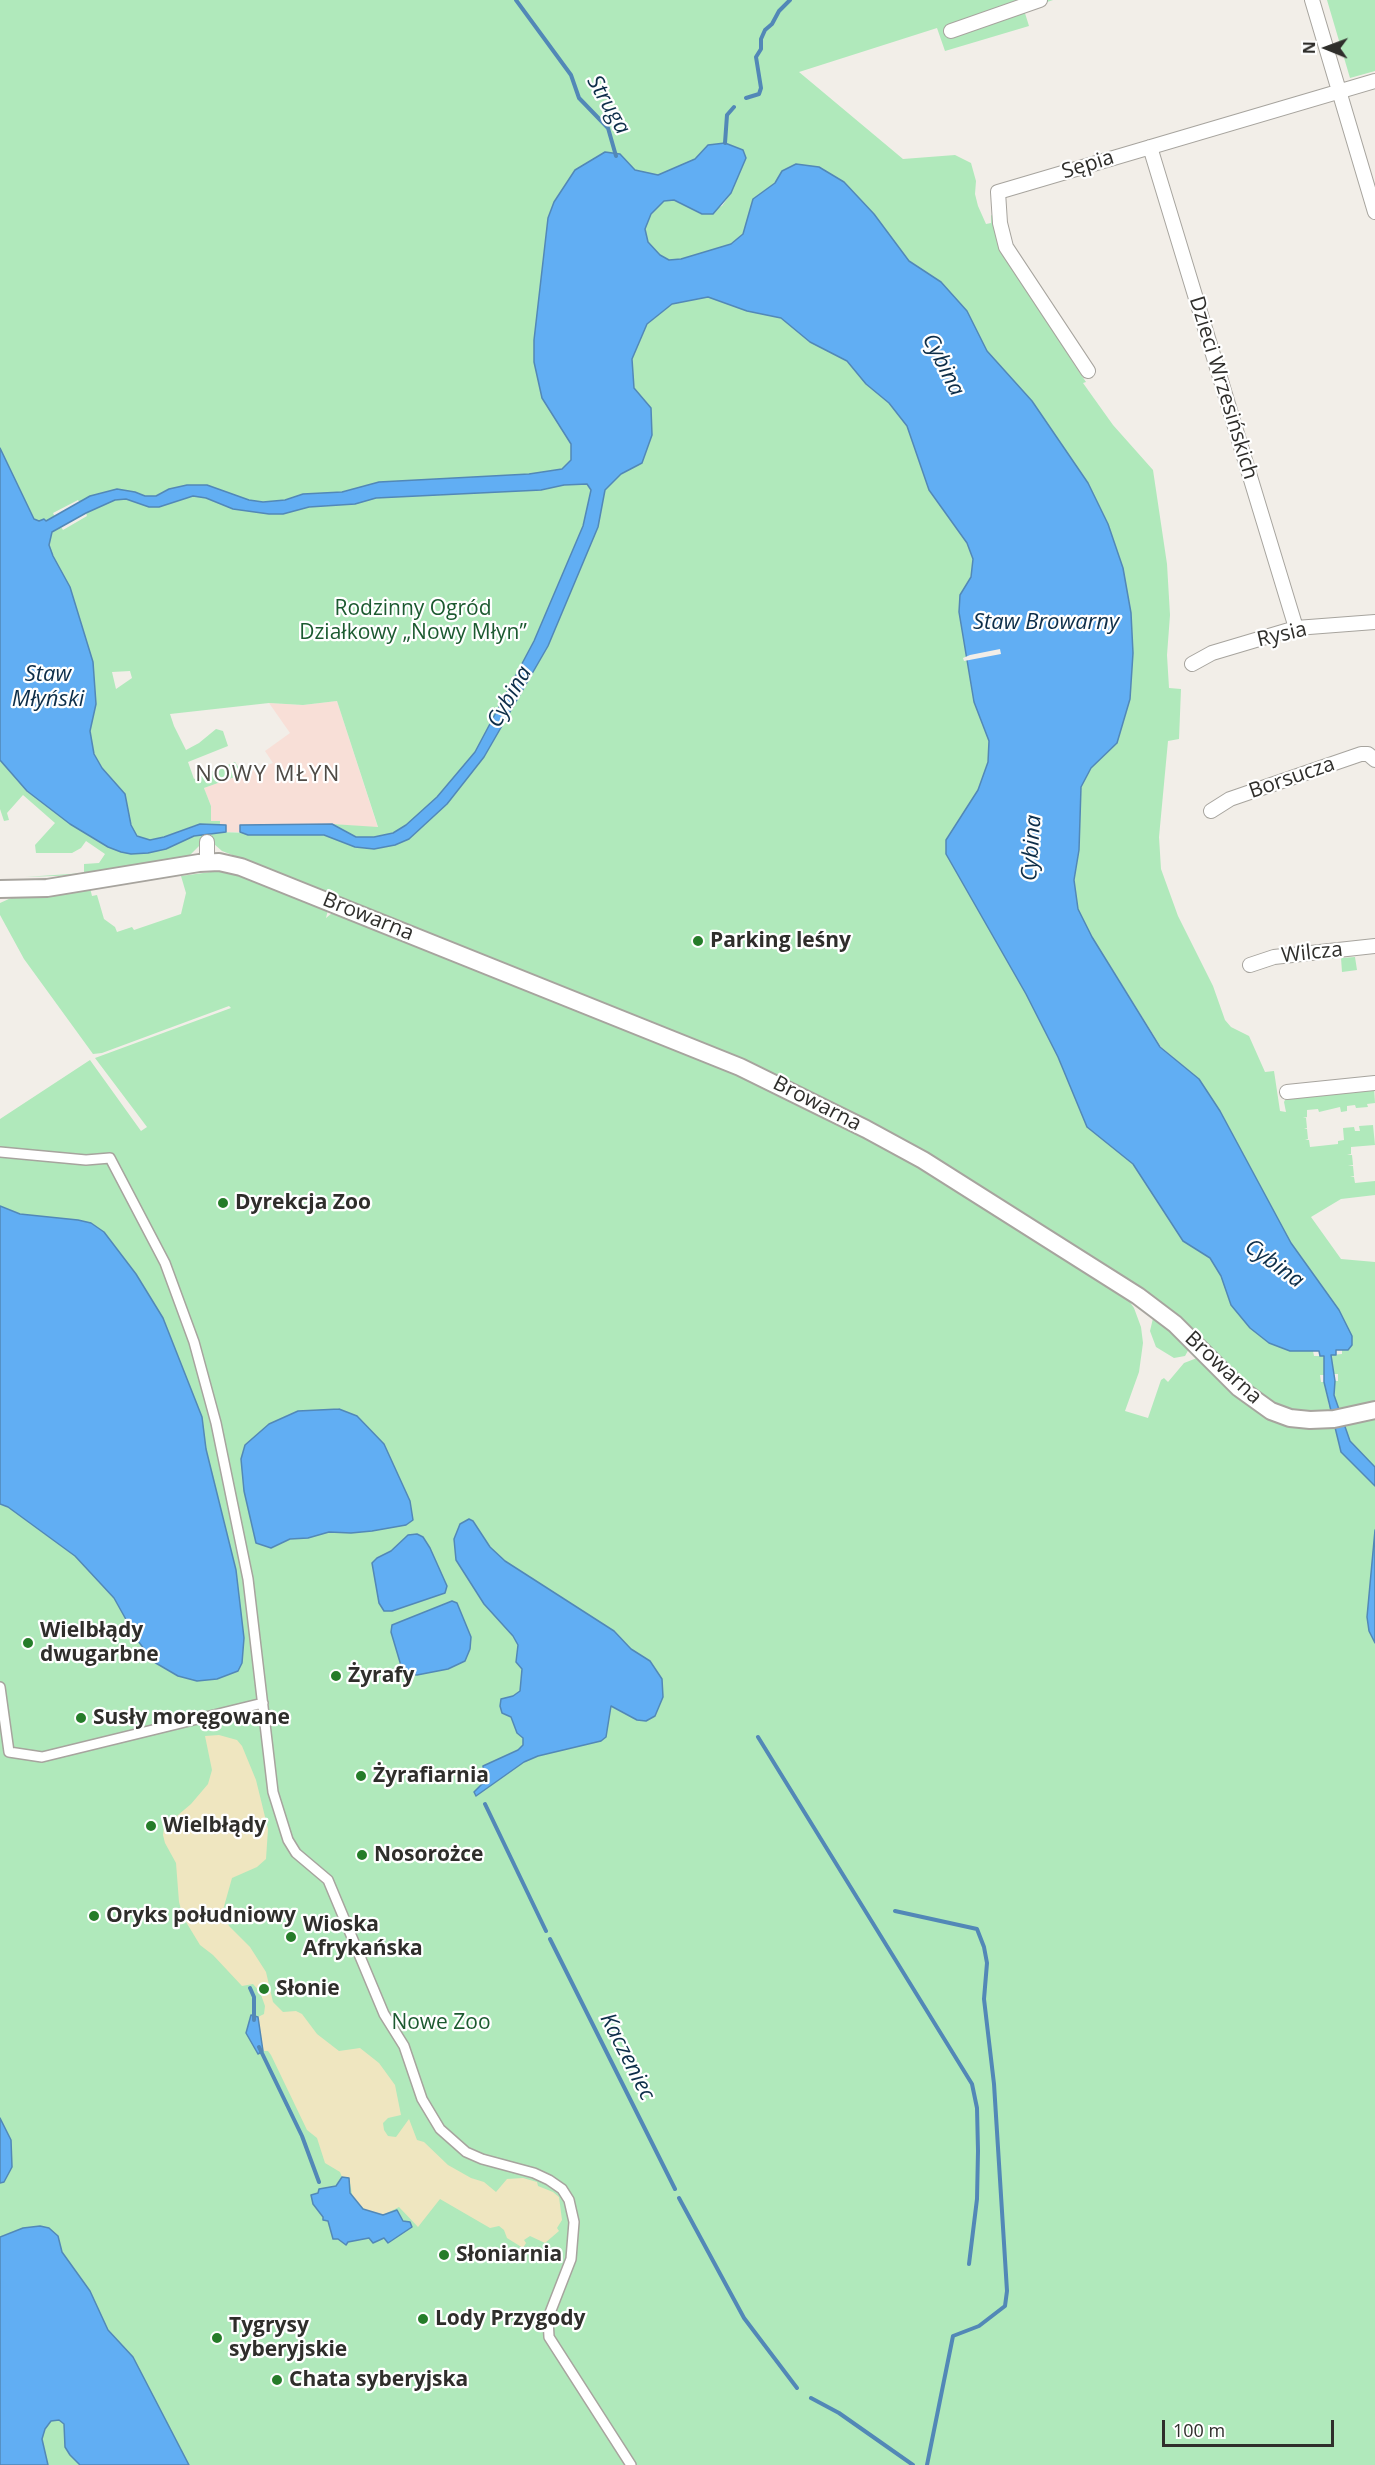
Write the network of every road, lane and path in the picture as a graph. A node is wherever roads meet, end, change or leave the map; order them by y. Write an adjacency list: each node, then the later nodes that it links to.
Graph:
1 (1040, 0): 3 (street)
2 (1312, 0): 5 (street)
3 (951, 31)
4 (1375, 81): 5 (street, Sępia)
5 (1339, 91): 6 (street, Sępia); 7 (street)
6 (1150, 147): 8 (street, Sępia); 10 (street, Dzieci Wrzesińskich)
7 (1375, 212)
8 (1088, 371)
9 (1375, 622): 10 (street, Rysia)
10 (1296, 628): 11 (street, Rysia)
11 (1192, 664)
12 (1375, 760): 13 (street, Borsucza)
13 (1211, 811)
14 (207, 842): 15 (street)
15 (207, 862): 16 (street, Browarna); 22 (street, Browarna)
16 (0, 889)
17 (1375, 946): 18 (street, Wilcza)
18 (1250, 965)
19 (1375, 1083): 20 (street)
20 (1287, 1092)
21 (0, 1152): 24 (street)
22 (1375, 1410)
23 (0, 1687): 24 (street)
24 (263, 1703): 25 (street)
25 (631, 2465)

